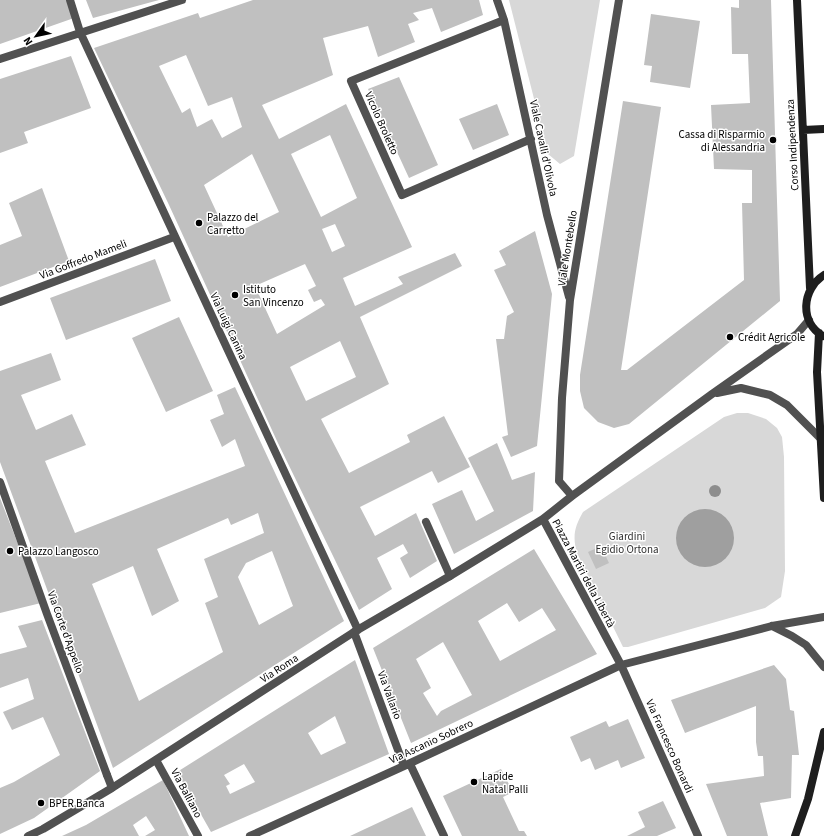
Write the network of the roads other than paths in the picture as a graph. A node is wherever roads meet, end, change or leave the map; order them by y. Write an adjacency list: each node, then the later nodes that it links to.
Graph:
1 (70, 0): 7 (street, Via Luigi Canina)
2 (182, 0): 7 (street)
3 (497, 0): 6 (street, Viale Cavalli d'Olivola)
4 (619, 0): 15 (street, Viale Montebello)
5 (798, 0): 10 (main road, Corso Indipendenza)
6 (504, 20): 11 (street, Viale Cavalli d'Olivola); 11 (street, Vicolo Broletto)
7 (80, 32): 8 (street); 12 (street, Via Luigi Canina)
8 (0, 59)
9 (824, 129): 10 (main road)
10 (803, 130): 14 (main road, Corso Indipendenza)
11 (531, 139): 15 (street, Viale Cavalli d'Olivola)
12 (174, 237): 16 (street, Via Goffredo Mameli); 29 (street, Via Luigi Canina)
13 (824, 275): 14 (main road)
14 (810, 288): 17 (main road)
15 (570, 300): 22 (street, Viale Montebello)
16 (0, 302)
17 (809, 320): 18 (main road); 19 (street, Piazza Martiri della Libertà)
18 (822, 335): 20 (main road)
19 (712, 394): 20 (street, Piazza Martiri della Libertà); 22 (street, Piazza Martiri della Libertà)
20 (821, 439): 23 (main road)
21 (0, 482): 35 (street, Via Corte d'Appello)
22 (572, 496): 24 (street, Piazza Martiri della Libertà)
23 (824, 498)
24 (543, 519): 26 (street, Via Roma); 30 (street, Piazza Martiri della Libertà)
25 (426, 522): 26 (street)
26 (450, 576): 29 (street, Via Roma)
27 (824, 617): 28 (street)
28 (772, 626): 30 (street); 31 (street)
29 (356, 631): 33 (street, Via Roma); 34 (street, Via Vallario)
30 (621, 665): 34 (street, Via Ascanio Sobrero); 40 (street, Via Francesco Bonardi)
31 (824, 667)
32 (824, 732): 41 (main road)
33 (156, 760): 35 (street, Via Roma); 37 (street, Via Balliano)
34 (407, 765): 38 (street, Via Ascanio Sobrero); 39 (street, Via Vallario)
35 (112, 788): 36 (street, Via Roma)
36 (28, 836)
37 (198, 836)
38 (250, 836)
39 (444, 836)
40 (698, 836)
41 (795, 836)

